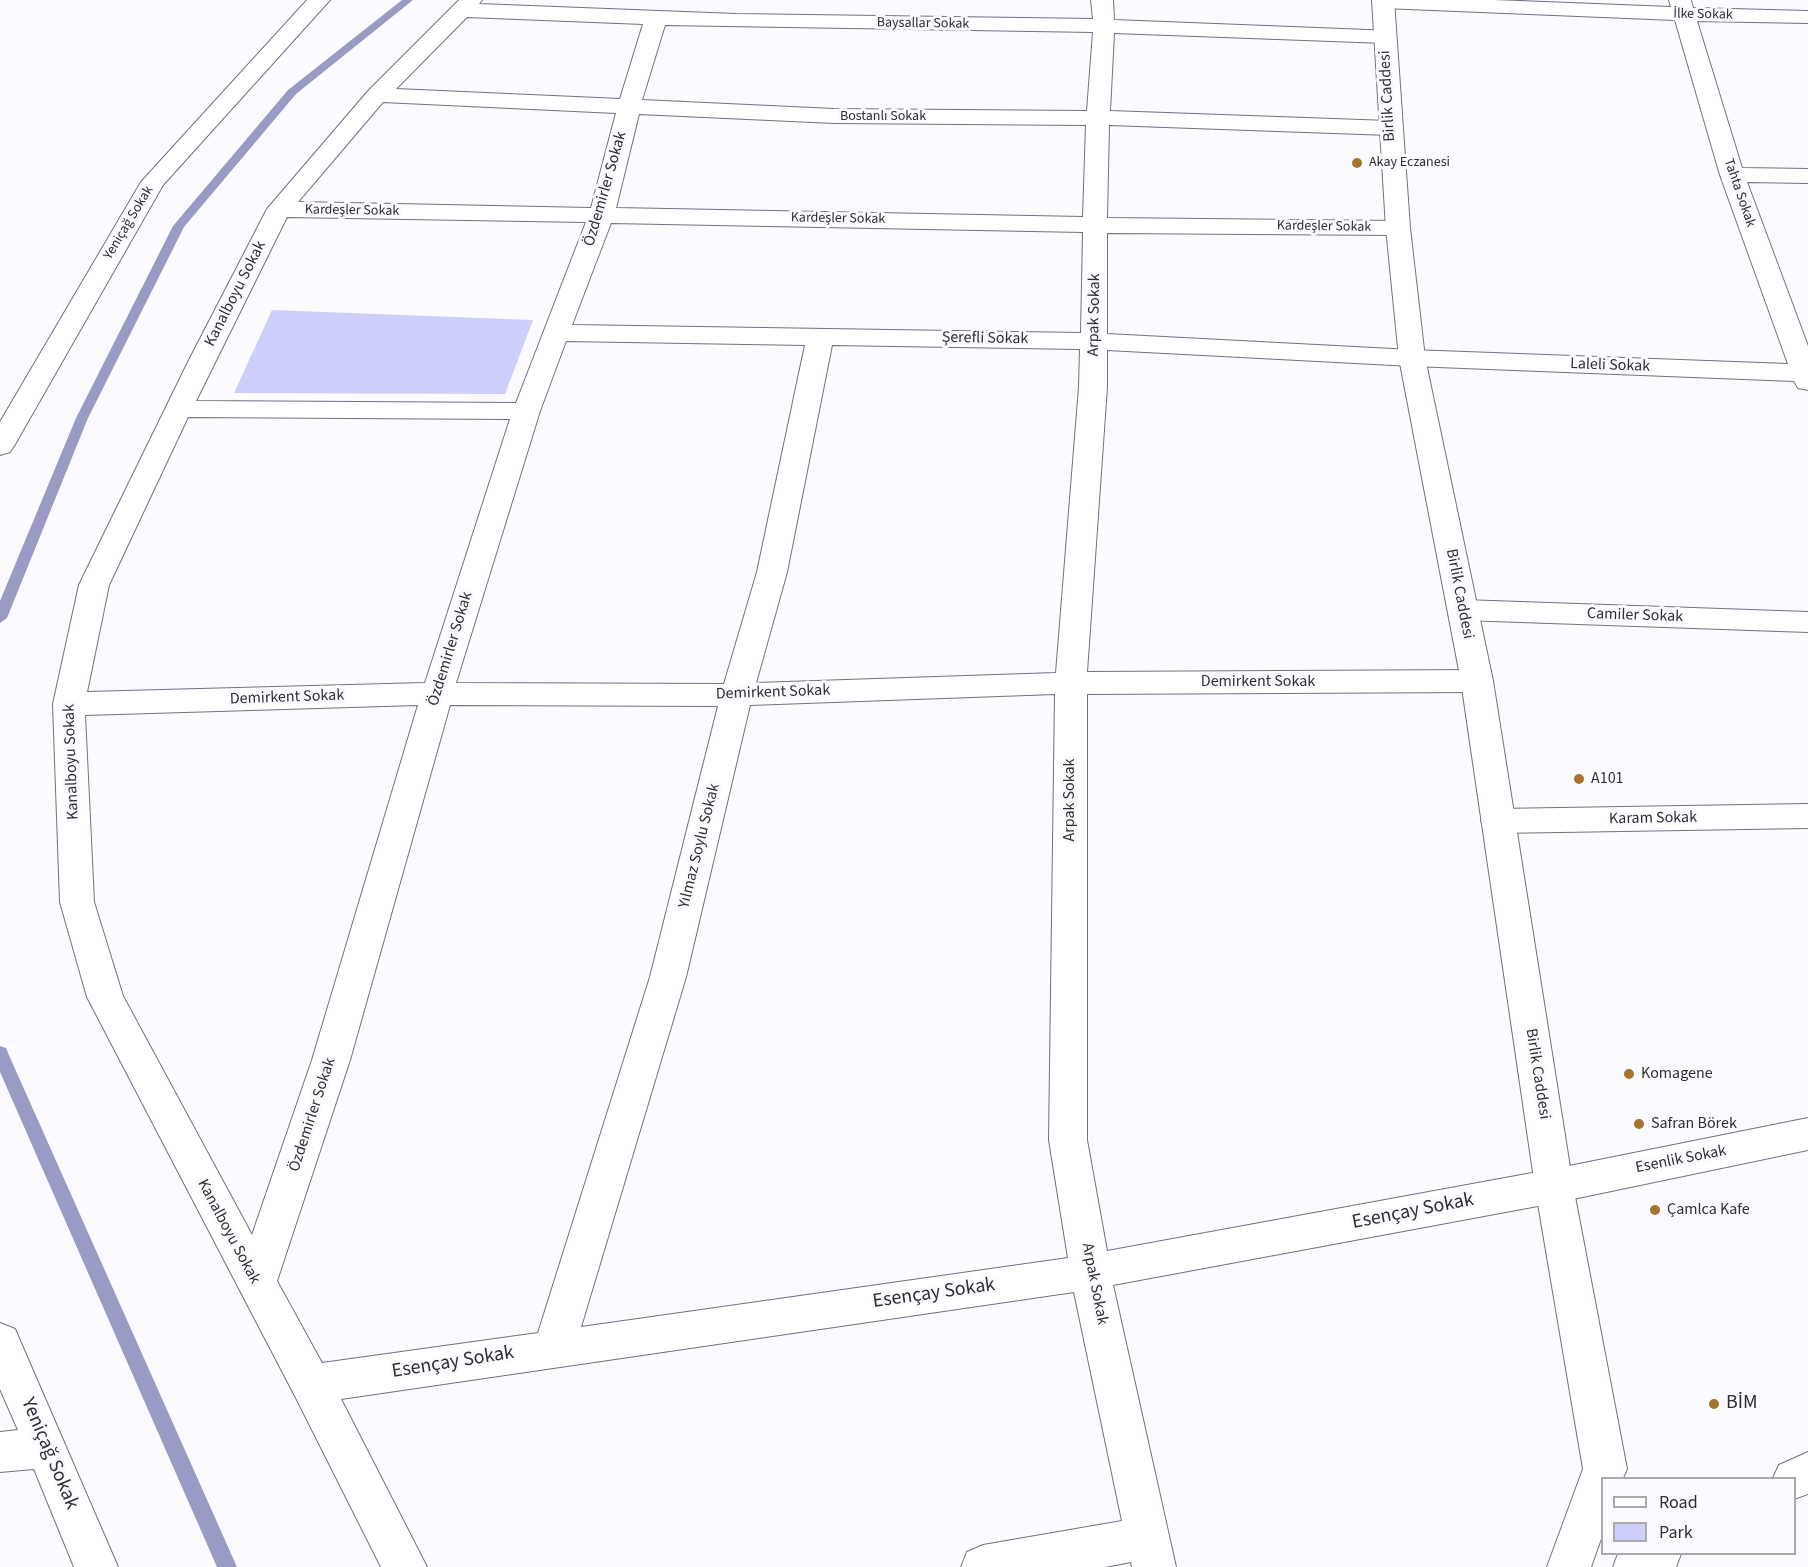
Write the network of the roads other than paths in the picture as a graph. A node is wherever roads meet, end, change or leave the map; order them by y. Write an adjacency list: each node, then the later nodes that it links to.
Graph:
1 (319, 0): 26 (street, Yeniçağ Sokak)
2 (1383, 1): 4 (street, İlke Sokak); 8 (street, Birlik Caddesi)
3 (466, 5): 7 (street, Baysallar Sokak); 9 (street, Kanalboyu Sokak)
4 (1682, 7): 6 (street, İlke Sokak); 13 (street, Tahta Sokak)
5 (1103, 13): 7 (street, Baysallar Sokak); 8 (street, Baysallar Sokak); 11 (street, Arpak Sokak)
6 (1808, 16)
7 (656, 17): 10 (street, Özdemirler Sokak)
8 (1385, 36): 12 (street, Birlik Caddesi)
9 (377, 95): 10 (street, Bostanlı Sokak); 15 (street, Kanalboyu Sokak)
10 (629, 107): 11 (street, Bostanlı Sokak); 16 (street, Özdemirler Sokak)
11 (1098, 118): 12 (street, Bostanlı Sokak); 17 (street, Arpak Sokak)
12 (1389, 128): 18 (street, Birlik Caddesi)
13 (1732, 175): 14 (street); 23 (street, Tahta Sokak)
14 (1808, 176)
15 (279, 209): 16 (street, Kardeşler Sokak); 24 (street, Kanalboyu Sokak)
16 (602, 214): 17 (street, Kardeşler Sokak); 19 (street, Özdemirler Sokak)
17 (1096, 225): 18 (street, Kardeşler Sokak); 21 (street, Arpak Sokak)
18 (1398, 228): 22 (street, Birlik Caddesi)
19 (557, 333): 20 (street, Şerefli Sokak); 25 (street, Özdemirler Sokak)
20 (820, 337): 21 (street, Şerefli Sokak); 32 (street, Yılmaz Soylu Sokak)
21 (1095, 340): 22 (street, Şerefli Sokak); 30 (street, Arpak Sokak)
22 (1412, 358): 23 (street, Laleli Sokak); 27 (street, Birlik Caddesi)
23 (1807, 376)
24 (179, 409): 25 (street); 33 (street, Kanalboyu Sokak)
25 (526, 411): 31 (street, Özdemirler Sokak)
26 (0, 446)
27 (1463, 610): 28 (street, Camiler Sokak); 29 (street, Birlik Caddesi)
28 (1808, 622)
29 (1477, 681): 30 (street, Demirkent Sokak); 35 (street, Birlik Caddesi)
30 (1071, 683): 32 (street, Demirkent Sokak); 38 (street, Arpak Sokak)
31 (436, 694): 32 (street, Demirkent Sokak); 33 (street, Demirkent Sokak); 39 (street, Özdemirler Sokak)
32 (737, 695): 41 (street, Yılmaz Soylu Sokak)
33 (69, 704): 39 (street, Kanalboyu Sokak)
34 (1808, 816): 35 (street, Karam Sokak)
35 (1498, 822): 37 (street, Birlik Caddesi)
36 (1808, 1134): 37 (street, Esenlik Sokak)
37 (1554, 1186): 38 (street, Esençay Sokak); 45 (street, Birlik Caddesi)
38 (1090, 1272): 41 (street, Esençay Sokak); 47 (street, Arpak Sokak)
39 (256, 1284): 42 (street, Kanalboyu Sokak)
40 (0, 1342): 43 (street, Yeniçağ Sokak)
41 (554, 1348): 42 (street, Esençay Sokak)
42 (311, 1384): 50 (street, Kanalboyu Sokak)
43 (47, 1448): 44 (street); 49 (street, Yeniçağ Sokak)
44 (0, 1452)
45 (1602, 1477)
46 (1601, 1480): 52 (street, Birlik Caddesi)
47 (1151, 1553): 51 (street)
48 (1657, 1555): 53 (street)
49 (96, 1567)
50 (405, 1567)
51 (983, 1567)
52 (1569, 1567)
53 (1635, 1567)

